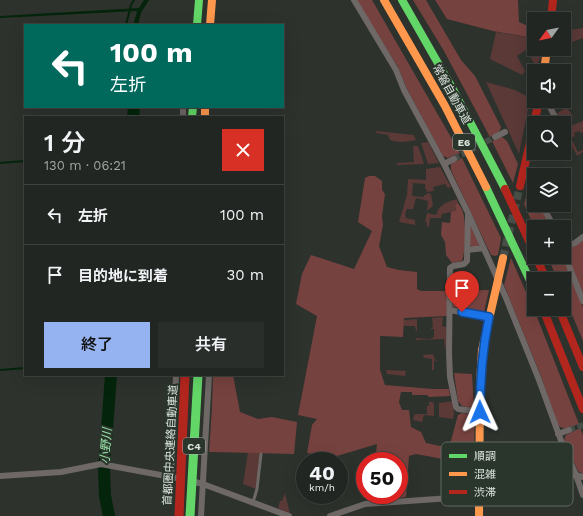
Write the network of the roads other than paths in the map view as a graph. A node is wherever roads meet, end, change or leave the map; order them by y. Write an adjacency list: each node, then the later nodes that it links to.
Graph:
1 (199, 0): 8 (main road)
2 (212, 0): 9 (main road)
3 (354, 0): 14 (street)
4 (384, 0): 26 (main road, 常磐自動車道 / E6)
5 (402, 0): 19 (main road, 常磐自動車道 / E6)
6 (552, 0): 7 (main road)
7 (551, 12)
8 (197, 24)
9 (210, 24)
10 (505, 132): 11 (street)
11 (495, 137)
12 (527, 156): 15 (main road)
13 (454, 159): 14 (street)
14 (444, 164): 18 (street)
15 (524, 169): 16 (street); 17 (main road)
16 (527, 175)
17 (520, 186)
18 (468, 213): 22 (street); 23 (street)
19 (527, 237)
20 (583, 237): 21 (street)
21 (571, 244)
22 (484, 248): 23 (street); 27 (street)
23 (467, 250): 29 (street)
24 (503, 258): 27 (main road)
25 (569, 264): 28 (street)
26 (527, 274)
27 (498, 280): 32 (main road); 41 (street)
28 (583, 301)
29 (450, 310): 32 (street); 39 (street)
30 (546, 316): 38 (main road)
31 (562, 316): 33 (main road)
32 (489, 317): 39 (main road)
33 (583, 367)
34 (176, 376): 49 (street)
35 (185, 376): 56 (main road, 首都圏中央連絡自動車道 / C4, bridge)
36 (198, 376): 57 (main road, C4, bridge)
37 (209, 376): 51 (street)
38 (583, 410)
39 (480, 412): 42 (main road)
40 (569, 430): 41 (street)
41 (558, 434): 43 (street)
42 (480, 442)
43 (562, 442)
44 (261, 454): 54 (lane)
45 (573, 468): 47 (street)
46 (573, 475): 47 (street)
47 (576, 475): 50 (street); 52 (street)
48 (0, 476): 49 (street)
49 (171, 476): 51 (street)
50 (583, 478)
51 (203, 484): 54 (street); 58 (street)
52 (583, 495)
53 (441, 499): 60 (street)
54 (253, 502): 59 (street)
55 (480, 506): 61 (main road)
56 (179, 516)
57 (190, 516)
58 (201, 516)
59 (289, 516)
60 (330, 516)
61 (479, 516)

